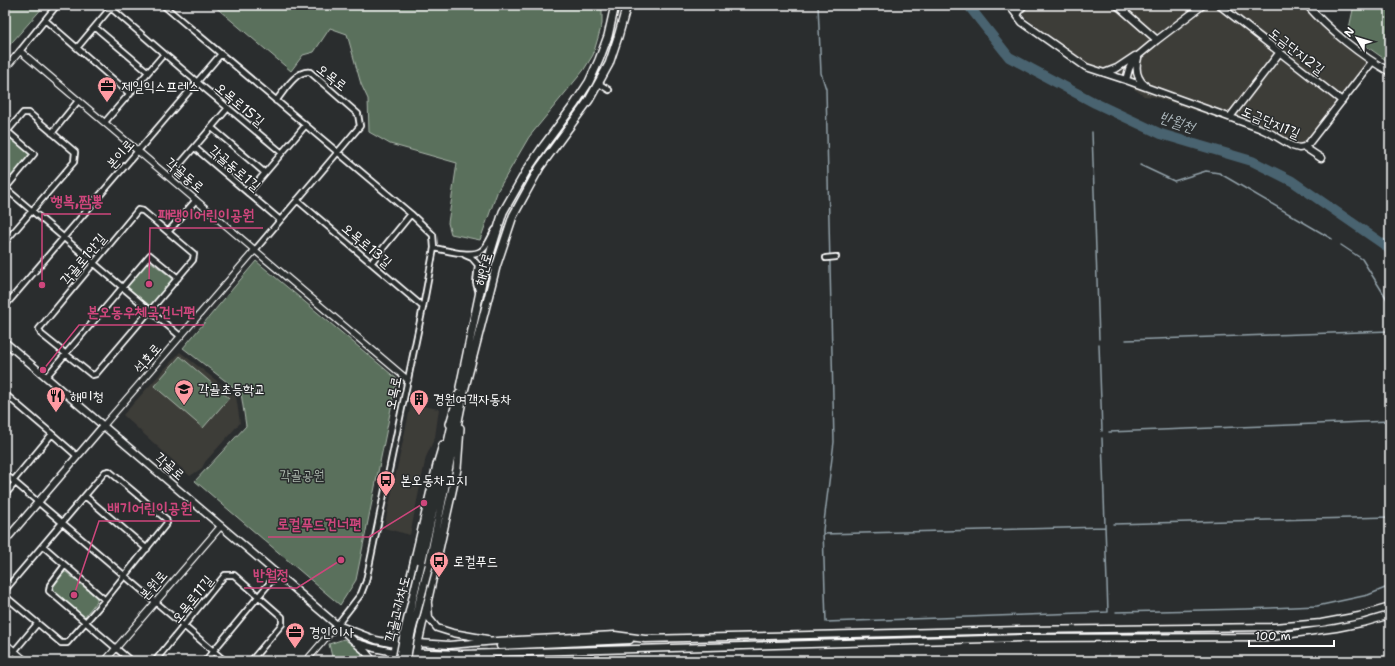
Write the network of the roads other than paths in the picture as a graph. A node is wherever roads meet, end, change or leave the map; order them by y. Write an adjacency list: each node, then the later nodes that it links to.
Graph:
1 (58, 5): 13 (street)
2 (163, 5): 21 (street, 오목로)
3 (615, 5): 58 (main road, 해안로)
4 (627, 5): 30 (main road, 해안로)
5 (1009, 5): 12 (main road, 도금단지1길)
6 (1024, 5): 12 (main road)
7 (1117, 5): 15 (main road)
8 (1203, 5): 15 (main road)
9 (1219, 5): 19 (main road, 도금단지2길)
10 (1307, 5): 23 (main road)
11 (112, 6): 14 (street, 오목로15길); 20 (street, 오목로15길)
12 (1016, 14): 27 (main road, 도금단지1길)
13 (45, 20): 16 (street); 17 (street)
14 (95, 27): 16 (street, 오목로15길); 25 (street)
15 (1157, 40): 18 (main road)
16 (77, 48): 33 (street)
17 (20, 51): 24 (street); 34 (street, 각골동로)
18 (1144, 51): 22 (main road); 27 (main road)
19 (1280, 52): 36 (main road, 도금단지2길); 38 (main road)
20 (164, 54): 25 (street); 29 (street, 오목로15길)
21 (221, 54): 29 (street, 본이로); 35 (street, 오목로)
22 (1138, 56): 28 (main road); 31 (main road)
23 (1372, 62): 26 (main road); 36 (main road, 도금단지1길)
24 (5, 69)
25 (148, 72): 33 (street)
26 (1390, 72)
27 (1104, 73): 28 (main road, 도금단지1길)
28 (1126, 80): 31 (main road, 도금단지1길)
29 (197, 82): 37 (street, 오목로15길); 46 (street, 본이로)
30 (598, 83): 32 (street); 81 (main road, 해안로)
31 (1148, 88): 38 (main road, 도금단지1길)
32 (609, 90)
33 (130, 94): 39 (street)
34 (78, 101): 39 (street, 각골동로); 43 (street)
35 (276, 101): 40 (street, 오목로); 47 (street, 오목로)
36 (1342, 101): 44 (main road, 도금단지1길)
37 (228, 108): 41 (street, 각골동로1길); 48 (street, 오목로15길)
38 (1230, 117): 44 (main road, 도금단지1길)
39 (105, 122): 46 (street, 각골동로)
40 (305, 126): 47 (street, 오목로); 48 (street)
41 (212, 128): 45 (street, 각골동로1길); 50 (street)
42 (6, 132): 43 (street); 52 (street)
43 (52, 133): 56 (street)
44 (1304, 147): 49 (main road)
45 (195, 148): 51 (street, 각골동로1길); 53 (street, 각골동로1길)
46 (138, 150): 51 (street, 각골동로); 61 (street, 본이로)
47 (337, 152): 55 (street, 석호로); 57 (street, 오목로)
48 (282, 153): 50 (street)
49 (1321, 158)
50 (265, 173): 53 (street)
51 (169, 177): 54 (street, 각골동로)
52 (5, 189): 56 (street)
53 (248, 193): 59 (street, 각골동로1길)
54 (196, 200): 60 (street); 64 (street, 각골동로)
55 (297, 200): 59 (street, 석호로); 69 (street, 오목로13길)
56 (32, 211): 61 (street); 62 (street)
57 (411, 214): 63 (street, 오목로); 69 (street)
58 (501, 218): 65 (street); 72 (main road, 해안로)
59 (280, 220): 64 (street, 석호로)
60 (168, 232): 68 (street, 각골로1안길); 70 (street, 각골로1안길)
61 (63, 237): 68 (street); 73 (street, 본이로)
62 (5, 242)
63 (434, 248): 65 (street); 74 (street, 오목로)
64 (255, 250): 76 (street, 석호로); 80 (street, 각골동로)
65 (464, 254): 72 (street)
66 (836, 257): 67 (street)
67 (826, 258)
68 (93, 263): 71 (street); 78 (street, 각골로1안길)
69 (371, 263): 74 (street, 오목로13길)
70 (178, 278): 71 (street); 75 (street, 각골로1안길)
71 (122, 288): 75 (street); 78 (street)
72 (479, 294): 81 (main road, 해안로)
73 (5, 306)
74 (423, 306): 80 (street, 오목로)
75 (150, 311): 76 (street); 78 (street, 각골로1안길)
76 (180, 336): 83 (street, 석호로)
77 (5, 342): 79 (main road, 각골로)
78 (66, 354): 79 (street)
79 (46, 377): 83 (main road, 각골로)
80 (408, 380): 111 (street, 오목로)
81 (461, 392): 96 (main road, 해안로); 105 (main road); 110 (main road)
82 (5, 394): 84 (street)
83 (104, 425): 85 (main road, 석호로); 92 (main road, 각골로)
84 (52, 434): 85 (street); 87 (street)
85 (77, 456): 90 (main road, 석호로)
86 (5, 474): 87 (street)
87 (14, 482): 88 (street); 90 (street)
88 (5, 495)
89 (85, 496): 91 (street); 95 (street); 95 (street)
90 (38, 502): 91 (street); 93 (main road, 석호로)
91 (63, 522): 94 (street); 99 (street)
92 (221, 526): 98 (main road, 각골로); 104 (street, 본원로)
93 (5, 541)
94 (43, 546): 97 (street); 100 (street)
95 (147, 549): 99 (street)
96 (425, 565): 136 (main road, 각골고가차도, bridge); 137 (main road, 각골고가차도, bridge)
97 (65, 566): 103 (street); 108 (street)
98 (277, 574): 102 (street); 111 (main road, 각골로)
99 (125, 575): 103 (street); 104 (street)
100 (5, 590)
101 (5, 596): 109 (street)
102 (258, 596): 112 (street, 오목로11길); 121 (street); 132 (street, 오목로11길)
103 (105, 600): 108 (street)
104 (156, 601): 112 (street); 119 (street, 본원로)
105 (428, 601): 113 (main road); 116 (main road)
106 (1390, 607): 116 (main road)
107 (1390, 615): 124 (main road)
108 (85, 622): 109 (street); 119 (street)
109 (37, 624): 120 (street)
110 (400, 624): 113 (main road); 117 (main road)
111 (337, 625): 114 (main road, 각골로); 117 (main road, 각골로); 133 (street, 오목로)
112 (184, 626): 121 (street); 129 (street, 오목로11길)
113 (421, 628): 118 (main road)
114 (355, 642): 122 (main road, 각골로); 134 (main road)
115 (5, 643): 120 (street)
116 (498, 643): 118 (main road, 각골로)
117 (395, 644): 118 (main road, 각골로); 122 (main road)
118 (418, 644): 123 (main road)
119 (116, 648): 127 (street, 본원로); 128 (street)
120 (15, 651): 125 (street); 126 (street)
121 (214, 651): 130 (street); 131 (street)
122 (394, 652): 123 (main road, 각골로); 135 (main road)
123 (416, 652): 124 (main road, 각골로); 138 (main road)
124 (463, 654): 139 (main road)
125 (6, 661)
126 (26, 661)
127 (105, 661)
128 (131, 661)
129 (156, 661)
130 (205, 661)
131 (225, 661)
132 (251, 661)
133 (306, 661)
134 (373, 661)
135 (394, 661)
136 (399, 661)
137 (406, 661)
138 (414, 661)
139 (439, 661)

